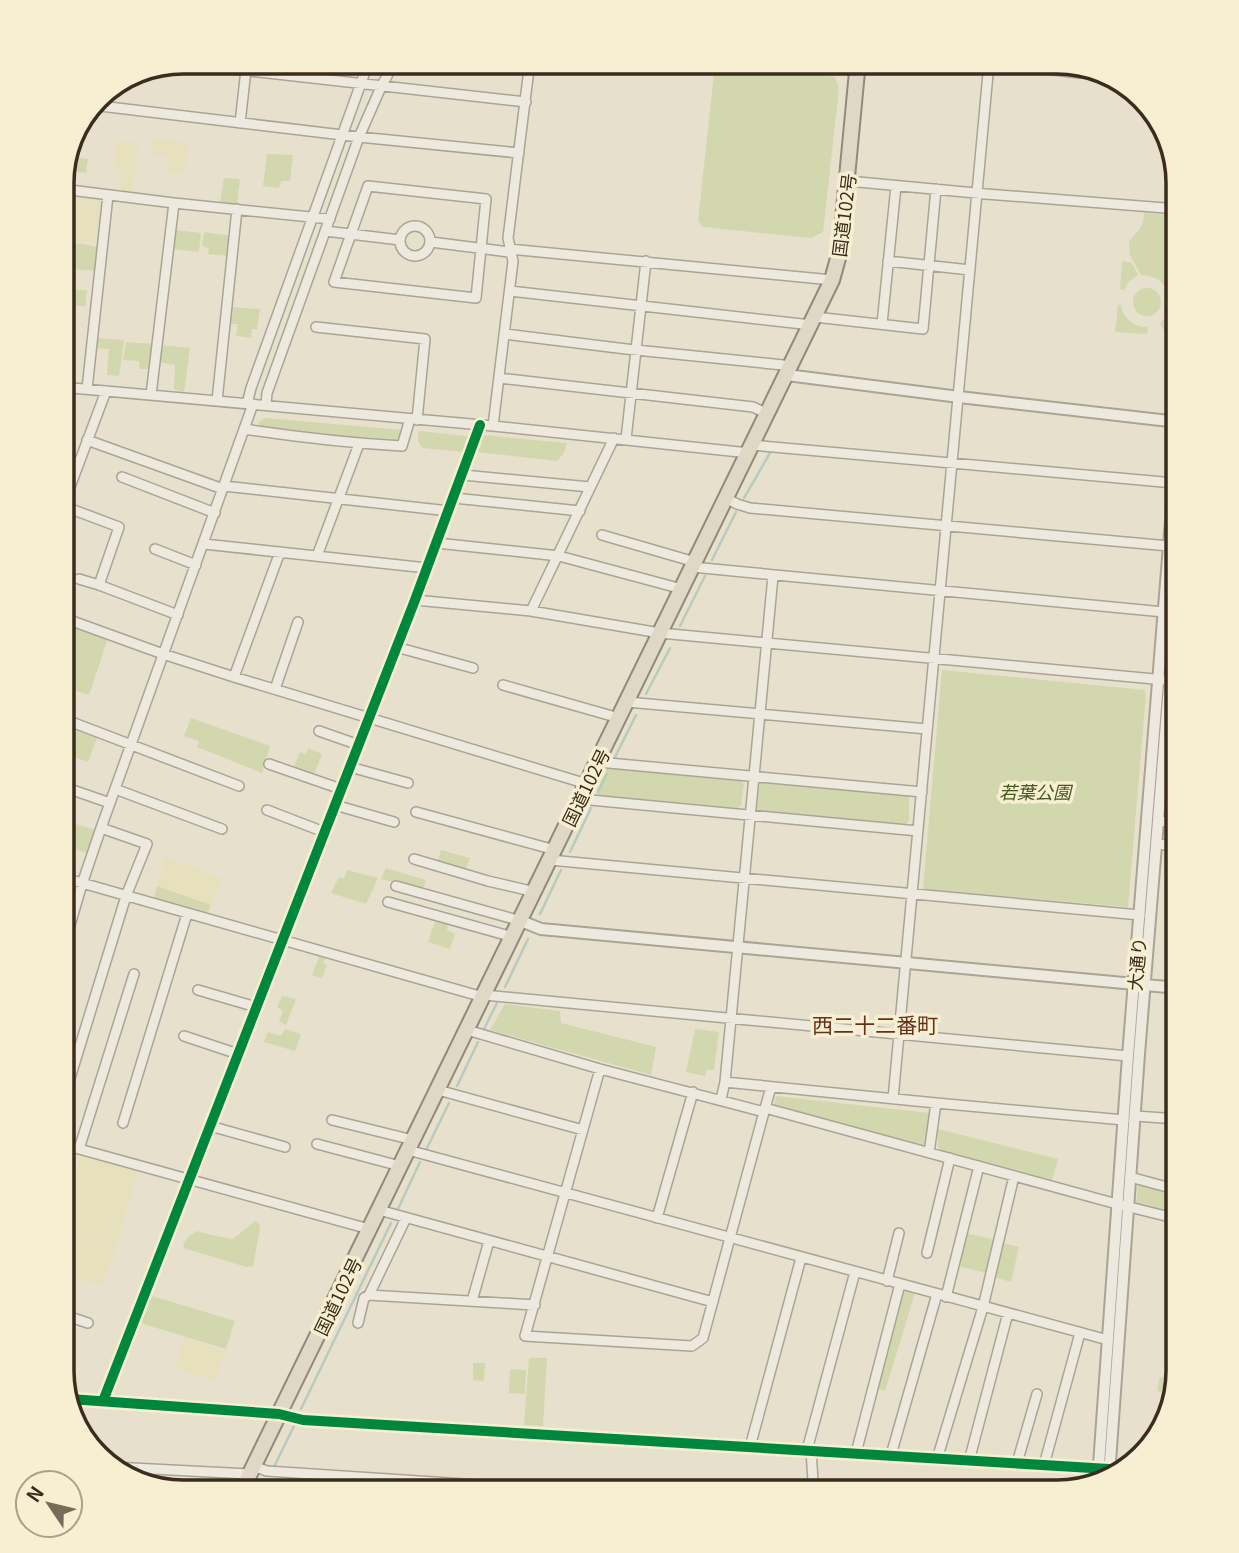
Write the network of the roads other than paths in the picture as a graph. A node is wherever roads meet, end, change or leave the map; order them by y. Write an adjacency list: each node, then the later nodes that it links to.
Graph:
1 (245, 74): 12 (street)
2 (294, 74): 8 (street)
3 (364, 74): 8 (street)
4 (388, 74): 9 (street)
5 (529, 74): 10 (street)
6 (857, 74): 16 (highway, 国道102号)
7 (985, 74): 20 (street)
8 (360, 85): 9 (street); 13 (street)
9 (381, 87): 10 (street); 14 (street)
10 (526, 102): 15 (street)
11 (105, 107): 12 (street)
12 (240, 123): 13 (street)
13 (342, 134): 14 (street); 25 (street)
14 (359, 137): 15 (street); 26 (street)
15 (519, 153): 32 (street)
16 (848, 181): 17 (street); 37 (highway, 国道102号)
17 (896, 186): 18 (street); 34 (street)
18 (936, 189): 20 (street); 35 (street)
19 (74, 191): 21 (street)
20 (978, 193): 23 (street); 36 (street)
21 (108, 195): 22 (street); 48 (street)
22 (174, 203): 24 (street); 51 (street)
23 (1166, 208)
24 (237, 209): 25 (street); 53 (street)
25 (313, 217): 26 (street); 54 (street)
26 (330, 219): 27 (street)
27 (326, 231): 28 (street); 55 (street)
28 (351, 233): 29 (street); 31 (street); 31 (street)
29 (400, 240): 30 (street); 30 (street)
30 (431, 242): 31 (street)
31 (481, 249): 32 (street)
32 (509, 250): 33 (street); 38 (street)
33 (646, 261): 37 (street); 39 (street)
34 (888, 261): 35 (street); 41 (street)
35 (929, 265): 36 (street); 41 (street)
36 (970, 270): 52 (street)
37 (832, 280): 40 (highway, 国道102号)
38 (510, 291): 39 (street); 43 (street)
39 (641, 305): 40 (street); 44 (street)
40 (813, 321): 41 (street); 45 (highway, 国道102号)
41 (882, 324)
42 (316, 327): 57 (street)
43 (505, 334): 44 (street); 46 (street)
44 (636, 350): 45 (street); 50 (street)
45 (789, 371): 52 (street); 56 (highway, 国道102号)
46 (499, 379): 50 (street); 60 (street)
47 (74, 388): 48 (street)
48 (87, 389): 49 (street)
49 (106, 391): 51 (street); 64 (street)
50 (632, 394): 56 (street); 63 (street)
51 (151, 395): 53 (street)
52 (959, 397): 58 (street); 68 (street)
53 (216, 401): 54 (street)
54 (250, 404): 55 (street); 61 (street)
55 (266, 405): 57 (street)
56 (768, 414): 66 (highway, 国道102号)
57 (414, 419): 59 (street); 65 (street)
58 (1166, 421)
59 (480, 425): 60 (street); 70 (street)
60 (493, 426): 62 (street)
61 (244, 429): 65 (street); 75 (street)
62 (614, 438): 63 (street); 74 (street)
63 (626, 439): 66 (street)
64 (87, 440): 69 (street); 75 (street)
65 (359, 444): 78 (street)
66 (751, 449): 68 (street); 77 (highway, 国道102号)
67 (74, 463): 69 (street)
68 (952, 463): 73 (street); 83 (street)
69 (78, 464): 71 (street)
70 (463, 475): 74 (street); 76 (street)
71 (74, 476)
72 (122, 477): 82 (street)
73 (1166, 482)
74 (590, 487): 80 (street)
75 (224, 488): 78 (street); 82 (street)
76 (454, 498): 79 (street); 80 (street)
77 (726, 498): 83 (street); 93 (highway, 国道102号)
78 (338, 499): 79 (street); 90 (street)
79 (449, 511): 85 (street)
80 (580, 511): 91 (street)
81 (74, 512): 97 (street)
82 (215, 513): 86 (street)
83 (947, 526): 87 (street); 100 (street)
84 (602, 535): 93 (street)
85 (437, 543): 91 (street); 94 (street)
86 (204, 544): 89 (street); 92 (street)
87 (1166, 546)
88 (155, 549): 92 (street)
89 (280, 552): 90 (street); 114 (street)
90 (317, 556): 94 (street)
91 (558, 556): 99 (street); 102 (street)
92 (196, 565): 104 (street)
93 (694, 565): 95 (street); 99 (highway, 国道102号)
94 (427, 568): 101 (street)
95 (773, 576): 100 (street); 108 (street)
96 (79, 579): 97 (street)
97 (99, 585): 104 (street)
98 (1166, 586): 103 (street, 大通り)
99 (681, 589): 107 (highway, 国道102号)
100 (941, 591): 103 (street); 111 (street)
101 (415, 600): 102 (street); 109 (street)
102 (531, 611): 107 (street)
103 (1164, 612): 115 (street, 大通り)
104 (178, 615): 110 (street)
105 (74, 622): 110 (street)
106 (298, 622): 117 (street)
107 (660, 634): 108 (street); 119 (highway, 国道102号)
108 (766, 644): 111 (street); 120 (street)
109 (396, 646): 112 (street); 121 (street)
110 (163, 654): 114 (street); 126 (street)
111 (934, 660): 115 (street); 124 (street)
112 (473, 668)
113 (1166, 668): 115 (street, 大通り)
114 (234, 677): 117 (street)
115 (1163, 680): 118 (street, 大通り); 167 (street, 大通り)
116 (503, 685): 122 (street)
117 (275, 689): 121 (street)
118 (1166, 689)
119 (627, 702): 120 (street); 122 (highway, 国道102号)
120 (760, 713): 124 (street); 132 (street)
121 (369, 717): 127 (street); 134 (street)
122 (619, 718): 128 (highway, 国道102号)
123 (74, 723): 126 (street)
124 (928, 729): 139 (street)
125 (319, 731): 127 (street)
126 (130, 744): 135 (street); 136 (street)
127 (359, 745): 131 (street)
128 (598, 762): 132 (street); 134 (highway, 国道102号)
129 (1166, 762): 146 (street, 大通り)
130 (269, 764): 137 (street)
131 (350, 767): 133 (street); 137 (street)
132 (754, 778): 139 (street); 145 (street)
133 (408, 783)
134 (587, 784): 140 (highway, 国道102号)
135 (239, 786)
136 (115, 789): 141 (street); 150 (street)
137 (341, 789): 142 (street)
138 (73, 790): 141 (street)
139 (922, 792): 151 (street)
140 (580, 799): 145 (street); 155 (highway, 国道102号)
141 (110, 803): 149 (street)
142 (335, 805): 147 (street); 152 (street)
143 (267, 810): 152 (street)
144 (416, 812): 155 (street)
145 (751, 814): 151 (street); 157 (street)
146 (1158, 821): 148 (street); 153 (street, 大通り)
147 (394, 822)
148 (1166, 822)
149 (101, 828): 159 (street); 163 (street)
150 (222, 829)
151 (918, 831): 162 (street)
152 (324, 832): 170 (street)
153 (1156, 844): 154 (street); 174 (street, 大通り)
154 (1166, 845)
155 (552, 855): 157 (street); 161 (highway, 国道102号)
156 (414, 859): 161 (street)
157 (744, 878): 162 (street); 171 (street)
158 (73, 881): 159 (street)
159 (82, 884): 163 (street); 165 (street)
160 (396, 886): 168 (street)
161 (534, 892): 168 (highway, 国道102号)
162 (913, 894): 167 (street); 172 (street)
163 (126, 896): 166 (street); 185 (street)
164 (388, 902): 169 (street)
165 (73, 914)
166 (187, 914): 170 (street); 199 (street)
167 (1140, 915): 174 (street, 大通り)
168 (521, 921): 169 (highway, 国道102号); 171 (street)
169 (513, 937): 177 (highway, 国道102号)
170 (282, 939): 177 (street); 178 (street)
171 (738, 948): 172 (street); 179 (street)
172 (906, 964): 174 (street); 181 (street)
173 (134, 974): 206 (street)
174 (1140, 985): 175 (street); 184 (street, 大通り); 195 (street, 大通り)
175 (1166, 987)
176 (198, 990): 178 (street)
177 (484, 996): 179 (street); 180 (highway, 国道102号)
178 (256, 1007): 183 (street)
179 (732, 1018): 181 (street); 187 (street)
180 (467, 1030): 186 (street); 189 (highway, 国道102号)
181 (899, 1033): 184 (street); 191 (street)
182 (184, 1036): 183 (street)
183 (238, 1054): 200 (street)
184 (1128, 1056): 198 (street, 大通り)
185 (73, 1068)
186 (600, 1069): 190 (street); 201 (street)
187 (725, 1082): 188 (street); 192 (street)
188 (771, 1087): 191 (street); 194 (street)
189 (438, 1090): 201 (street); 203 (highway, 国道102号)
190 (693, 1092): 192 (street); 219 (street)
191 (892, 1099): 193 (street)
192 (721, 1100): 194 (street)
193 (936, 1103): 198 (street); 207 (street)
194 (764, 1110): 207 (street); 223 (street)
195 (1135, 1116): 196 (street); 212 (street, 大通り)
196 (1166, 1118)
197 (332, 1120): 203 (street)
198 (1124, 1120): 216 (street, 大通り)
199 (123, 1122)
200 (210, 1126): 205 (street); 213 (street)
201 (583, 1130): 215 (street)
202 (317, 1144): 209 (street)
203 (411, 1145): 209 (highway, 国道102号); 215 (street)
204 (73, 1147): 206 (street)
205 (285, 1147)
206 (79, 1149): 213 (street)
207 (929, 1153): 208 (street)
208 (950, 1158): 210 (street); 225 (street)
209 (400, 1166): 217 (highway, 国道102号)
210 (979, 1166): 211 (street); 232 (street)
211 (1014, 1176): 216 (street); 236 (street)
212 (1130, 1177): 214 (street); 216 (street, 大通り)
213 (189, 1180): 221 (street); 245 (street)
214 (1166, 1188)
215 (566, 1193): 219 (street); 226 (street)
216 (1123, 1206): 218 (street); 242 (street, 大通り); 256 (street, 大通り)
217 (379, 1210): 220 (street); 221 (highway, 国道102号)
218 (1166, 1216)
219 (657, 1217): 223 (street)
220 (406, 1218): 224 (street); 231 (street)
221 (369, 1229): 246 (highway, 国道102号)
222 (899, 1233): 229 (street)
223 (730, 1239): 227 (street); 234 (street)
224 (489, 1241): 226 (street); 233 (street)
225 (927, 1253)
226 (548, 1256): 234 (street); 235 (street)
227 (801, 1258): 228 (street); 247 (street)
228 (855, 1272): 229 (street); 248 (street)
229 (887, 1281): 230 (street)
230 (900, 1284): 232 (street); 249 (street)
231 (369, 1295): 233 (street); 240 (street)
232 (941, 1295): 236 (street); 250 (street)
233 (472, 1301): 235 (street)
234 (713, 1302): 235 (street)
235 (535, 1305)
236 (983, 1307): 237 (street); 251 (street)
237 (1008, 1313): 241 (street); 252 (street)
238 (73, 1318): 239 (street)
239 (88, 1323)
240 (358, 1323)
241 (1080, 1333): 242 (street); 254 (street)
242 (1108, 1340): 257 (street, 大通り)
243 (1037, 1394): 253 (street)
244 (78, 1399): 245 (street)
245 (103, 1401): 246 (street)
246 (279, 1414): 247 (street); 258 (highway, 国道102号)
247 (750, 1447): 248 (street)
248 (809, 1450): 249 (street); 262 (street)
249 (856, 1453): 250 (street)
250 (891, 1455): 251 (street)
251 (937, 1459): 252 (street)
252 (969, 1461): 253 (street)
253 (1017, 1463): 254 (street)
254 (1044, 1465): 259 (street)
255 (133, 1467): 258 (street)
256 (1104, 1468)
257 (1104, 1468)
258 (251, 1470): 260 (highway, 国道102号); 261 (street)
259 (1096, 1472)
260 (246, 1480)
261 (359, 1480)
262 (813, 1480)

